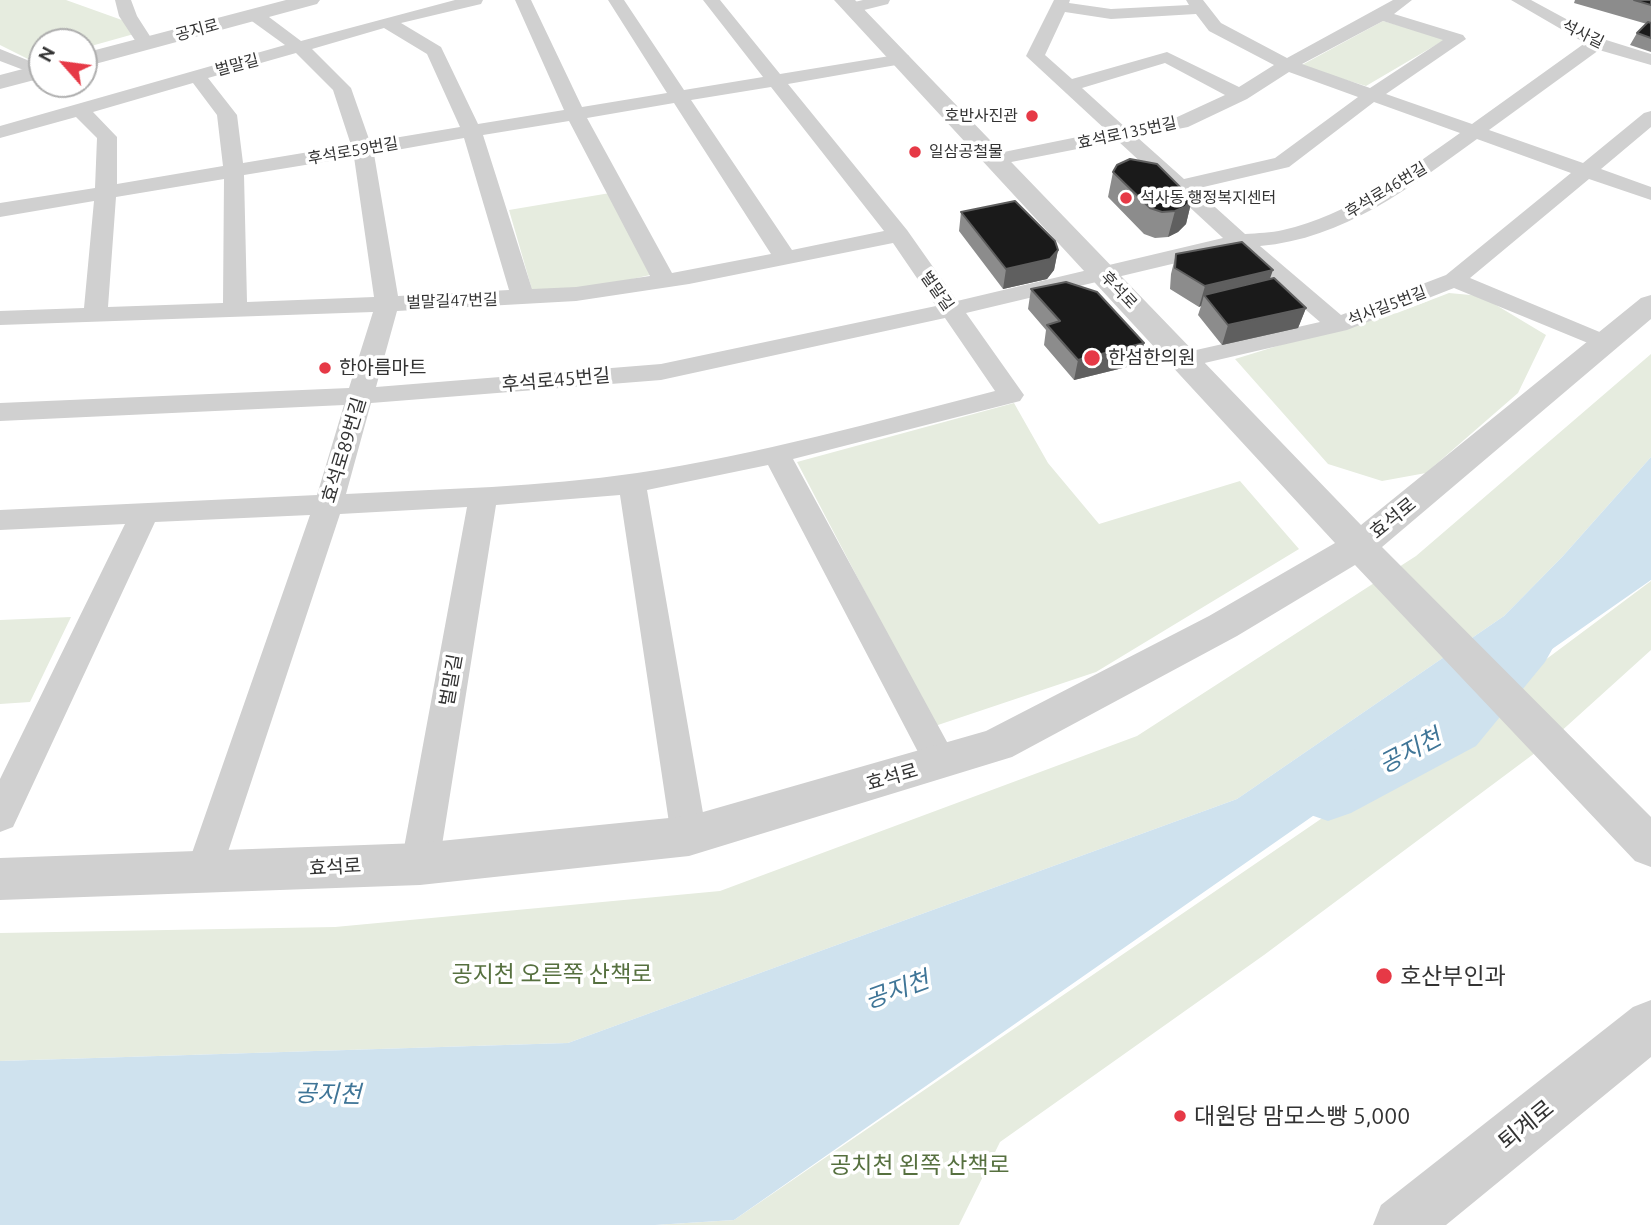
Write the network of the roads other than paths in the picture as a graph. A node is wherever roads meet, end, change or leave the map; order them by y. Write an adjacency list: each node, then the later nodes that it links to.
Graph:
1 (123, 0): 17 (street)
2 (310, 0): 13 (street, 공지로)
3 (475, 0): 15 (street, 벌말길)
4 (523, 0): 34 (street)
5 (616, 0): 32 (street)
6 (711, 0): 27 (street, 벌말길)
7 (882, 0): 11 (street)
8 (1404, 0): 14 (street, 효석로135번길)
9 (1519, 0): 16 (street, 석사길)
10 (1059, 3): 12 (street, 석사길5번길); 29 (street, 석사길5번길)
11 (848, 4): 21 (street, 후석로)
12 (1197, 4): 24 (street)
13 (256, 15): 17 (street, 공지로); 18 (street, 효석로89번길)
14 (1381, 15): 24 (street, 효석로135번길); 31 (street)
15 (386, 22): 18 (street, 벌말길); 36 (street)
16 (1597, 43): 22 (street, 석사길); 38 (street, 후석로46번길)
17 (146, 44): 20 (street, 공지로)
18 (300, 48): 26 (street, 벌말길); 40 (street, 효석로89번길)
19 (0, 54): 23 (street)
20 (98, 56)
21 (902, 60): 27 (street, 후석로59번길); 41 (street, 후석로)
22 (1651, 60)
23 (28, 65)
24 (1287, 65): 30 (street, 효석로135번길); 31 (street)
25 (28, 75): 28 (street)
26 (198, 76): 33 (street, 벌말길); 42 (street)
27 (776, 81): 32 (street, 후석로59번길); 48 (street, 벌말길)
28 (0, 82)
29 (1070, 86): 30 (street); 39 (street, 석사길5번길)
30 (1240, 95): 39 (street, 효석로135번길)
31 (1372, 95): 38 (street); 44 (street)
32 (682, 96): 34 (street, 후석로59번길); 50 (street)
33 (79, 109): 37 (street, 벌말길); 45 (street)
34 (575, 113): 36 (street, 후석로59번길); 53 (street)
35 (1651, 117): 43 (street, 석사길5번길)
36 (471, 130): 40 (street, 후석로59번길); 54 (street)
37 (0, 132)
38 (1476, 132): 43 (street); 49 (street, 후석로46번길)
39 (1122, 135): 41 (street, 효석로135번길); 44 (street, 석사길5번길)
40 (363, 150): 42 (street, 후석로59번길); 55 (street, 효석로89번길)
41 (996, 159): 51 (street, 후석로)
42 (234, 172): 45 (street, 후석로59번길); 57 (street)
43 (1588, 172): 46 (street); 52 (street, 석사길5번길)
44 (1181, 186): 49 (street, 석사길5번길)
45 (106, 192): 47 (street, 후석로59번길); 59 (street)
46 (1651, 194)
47 (0, 210)
48 (899, 235): 50 (street, 벌말길47번길); 58 (street, 벌말길)
49 (1240, 241): 51 (street, 후석로46번길); 61 (street, 석사길5번길)
50 (785, 257): 53 (street, 벌말길47번길)
51 (1102, 272): 58 (street, 후석로45번길); 63 (street, 후석로)
52 (1454, 280): 61 (street, 석사길5번길); 62 (street)
53 (664, 281): 54 (street, 벌말길47번길)
54 (523, 298): 55 (street, 벌말길47번길)
55 (387, 304): 57 (street, 벌말길47번길); 64 (street, 효석로89번길)
56 (1651, 304): 62 (street, 효석로)
57 (235, 309): 59 (street, 벌말길47번길)
58 (950, 310): 64 (street, 후석로45번길); 66 (street, 벌말길)
59 (95, 314): 60 (street, 벌말길47번길)
60 (0, 318)
61 (1338, 325): 63 (street)
62 (1605, 343): 72 (street, 효석로)
63 (1183, 360): 72 (street, 후석로)
64 (361, 396): 65 (street, 후석로45번길); 69 (street, 효석로89번길)
65 (0, 412)
66 (776, 455): 67 (street, 벌말길); 73 (street)
67 (632, 483): 68 (street, 벌말길); 75 (street)
68 (482, 496): 69 (street, 벌말길); 77 (street, 벌말길)
69 (328, 505): 70 (street, 벌말길); 78 (street, 효석로89번길)
70 (146, 511): 71 (street, 벌말길); 74 (street)
71 (0, 520)
72 (1360, 545): 73 (street, 효석로); 76 (street, 후석로)
73 (941, 763): 75 (street, 효석로)
74 (0, 816)
75 (689, 836): 77 (street, 효석로)
76 (1651, 847)
77 (420, 864): 78 (street, 효석로)
78 (204, 873): 79 (street, 효석로)
79 (0, 879)
80 (1651, 1025): 81 (street, 퇴계로)
81 (1401, 1225)

